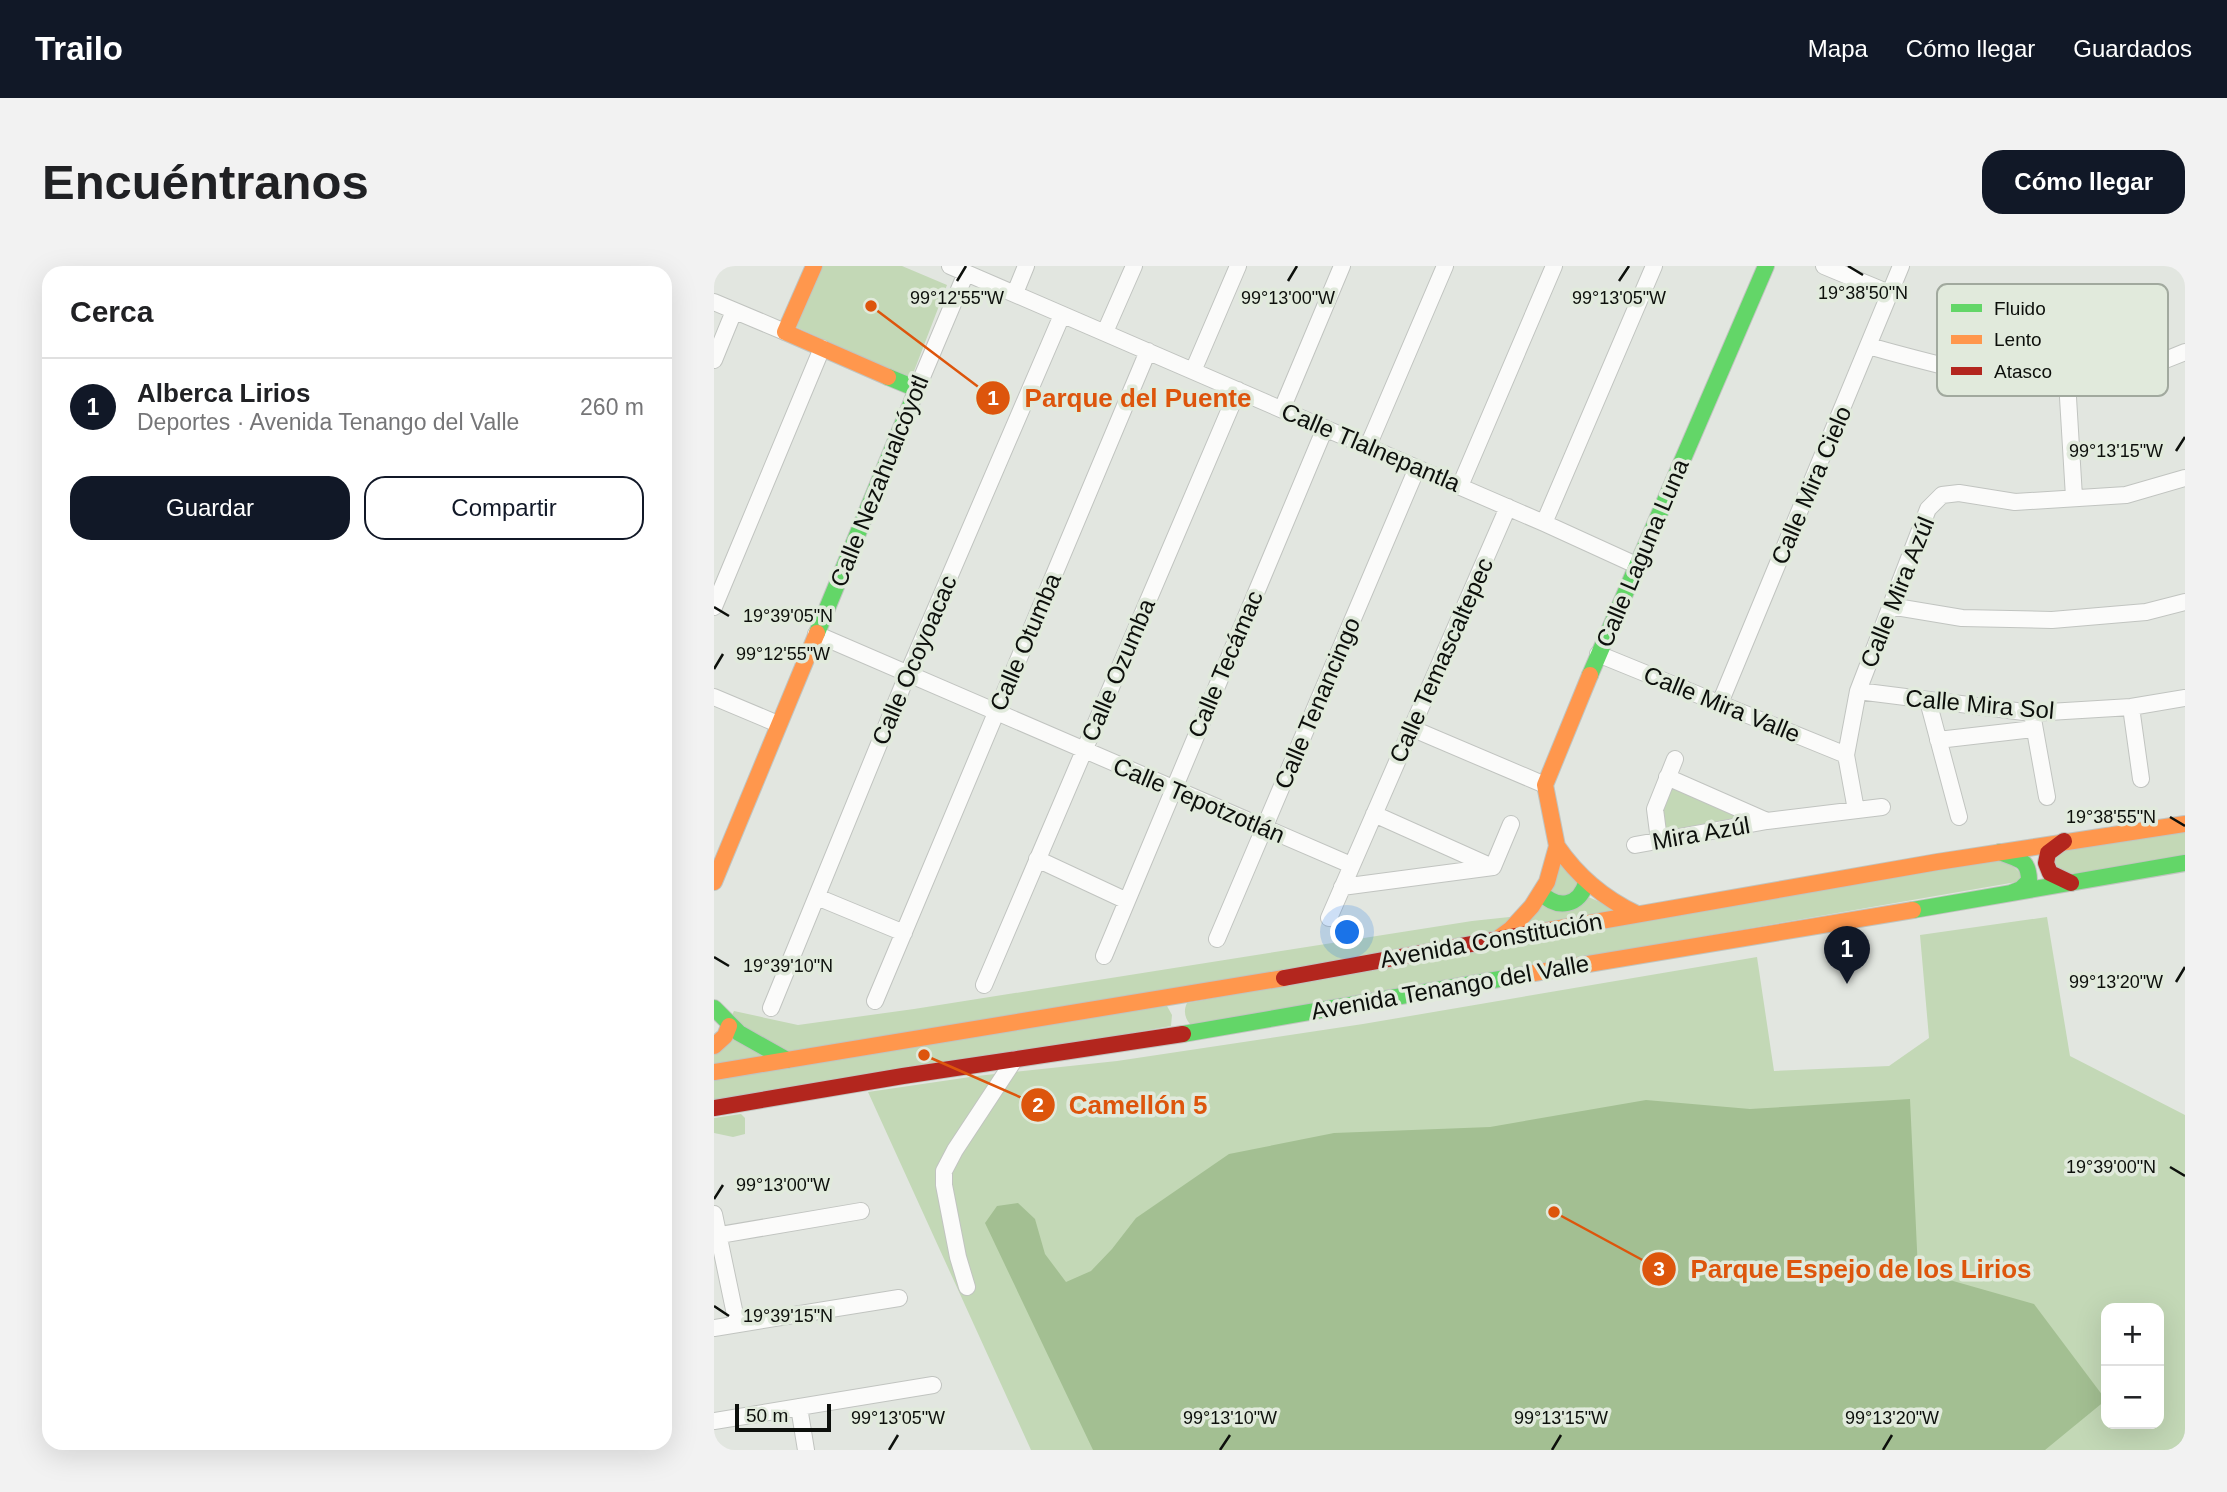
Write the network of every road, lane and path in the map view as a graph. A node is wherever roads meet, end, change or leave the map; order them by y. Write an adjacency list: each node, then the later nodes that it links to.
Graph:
1 (814, 266): 19 (main road)
2 (950, 266): 13 (street, Calle Tlalnepantla)
3 (1026, 266): 14 (street)
4 (1134, 266): 20 (street)
5 (1238, 266): 28 (street)
6 (1342, 266): 32 (street)
7 (1445, 266): 34 (street)
8 (1554, 266): 37 (street)
9 (1654, 266): 40 (street)
10 (1766, 266): 41 (main road, Calle Laguna Luna)
11 (1824, 266): 15 (street)
12 (1901, 266): 15 (street, Calle Mira Cielo)
13 (966, 273): 14 (street, Calle Tlalnepantla); 29 (street, Calle Nezahualcóyotl)
14 (1015, 293): 18 (street, Calle Tlalnepantla)
15 (1889, 293): 21 (street, Calle Mira Cielo)
16 (714, 302): 17 (street)
17 (734, 311): 19 (street); 26 (street)
18 (1062, 315): 20 (street, Calle Tlalnepantla); 47 (street, Calle Ocoyoacac)
19 (785, 332): 22 (main road)
20 (1105, 332): 23 (street, Calle Tlalnepantla)
21 (1868, 346): 27 (street); 52 (street, Calle Mira Cielo)
22 (822, 348): 29 (main road); 44 (street)
23 (1148, 351): 28 (street, Calle Tlalnepantla); 54 (street, Calle Otumba)
24 (2185, 352): 25 (street)
25 (2168, 359)
26 (714, 360)
27 (1937, 364)
28 (1193, 371): 30 (street, Calle Tlalnepantla)
29 (917, 388): 45 (main road, Calle Nezahualcóyotl)
30 (1238, 390): 32 (street, Calle Tlalnepantla); 59 (street, Calle Ozumba)
31 (2068, 396): 38 (street)
32 (1282, 409): 33 (street, Calle Tlalnepantla)
33 (1325, 428): 34 (street, Calle Tlalnepantla); 65 (street, Calle Tecámac)
34 (1368, 446): 35 (street, Calle Tlalnepantla)
35 (1417, 468): 37 (street, Calle Tlalnepantla); 74 (street, Calle Tenancingo)
36 (2185, 478): 38 (street, Calle Mira Azúl)
37 (1460, 486): 39 (street, Calle Tlalnepantla)
38 (2074, 497): 42 (street, Calle Mira Azúl)
39 (1507, 507): 40 (street, Calle Tlalnepantla); 57 (street, Calle Temascaltepec)
40 (1544, 523): 41 (street, Calle Tlalnepantla)
41 (1636, 565): 46 (main road, Calle Laguna Luna)
42 (1890, 606): 43 (street); 48 (street, Calle Mira Azúl)
43 (2184, 606)
44 (714, 607)
45 (816, 634): 47 (street, Calle Tepotzotlán); 56 (main road, Calle Nezahualcóyotl)
46 (1598, 654): 52 (street, Calle Mira Valle); 64 (main road, Calle Laguna Luna)
47 (908, 673): 54 (street, Calle Tepotzotlán); 90 (street, Calle Ocoyoacac)
48 (1858, 691): 51 (street, Calle Mira Sol); 60 (street, Calle Mira Azúl)
49 (714, 697): 56 (street)
50 (2185, 698): 53 (street, Calle Mira Sol)
51 (1928, 701): 55 (street, Calle Mira Sol); 58 (street)
52 (1720, 704): 60 (street, Calle Mira Valle)
53 (2131, 707): 55 (street, Calle Mira Sol); 63 (street)
54 (995, 711): 59 (street, Calle Tepotzotlán); 94 (street, Calle Otumba)
55 (2033, 721): 58 (street); 66 (street)
56 (778, 724): 84 (main road, Calle Nezahualcóyotl)
57 (1411, 728): 64 (street); 69 (street, Calle Temascaltepec)
58 (1938, 740): 70 (street)
59 (1084, 750): 65 (street, Calle Tepotzotlán); 80 (street, Calle Ozumba)
60 (1846, 755): 68 (street, Calle Mira Azúl)
61 (1675, 758): 62 (street)
62 (1667, 777): 71 (street, Mira Azúl); 75 (street)
63 (2141, 779)
64 (1545, 785): 78 (main road)
65 (1173, 788): 74 (street, Calle Tepotzotlán); 91 (street, Calle Tecámac)
66 (2047, 797)
67 (1882, 807): 68 (street, Mira Azúl)
68 (1856, 810): 71 (street, Mira Azúl)
69 (1374, 814): 82 (street, Calle Temascaltepec); 83 (street)
70 (1959, 817)
71 (1767, 821): 75 (street, Mira Azúl)
72 (1511, 824): 83 (street)
73 (2185, 824): 76 (main road, Avenida Constitución)
74 (1264, 828): 82 (street, Calle Tepotzotlán); 96 (street, Calle Tenancingo)
75 (1659, 840): 77 (street, Mira Azúl)
76 (2066, 840): 79 (main road, Avenida Constitución); 86 (main road)
77 (1634, 845)
78 (1557, 846): 85 (main road); 88 (main road)
79 (2000, 852): 89 (main road); 92 (main road, Avenida Constitución)
80 (1037, 859): 91 (street); 98 (street, Calle Ozumba)
81 (2185, 863): 86 (main road, Avenida Tenango del Valle)
82 (1350, 865): 87 (street, Calle Temascaltepec)
83 (1493, 867): 87 (street)
84 (714, 882)
85 (1586, 883): 88 (main road); 92 (main road)
86 (2071, 883): 89 (main road, Avenida Tenango del Valle)
87 (1342, 887): 93 (street, Calle Temascaltepec)
88 (1541, 893): 95 (main road)
89 (2009, 894): 106 (main road, Avenida Tenango del Valle)
90 (817, 897): 94 (street); 103 (street, Calle Ocoyoacac)
91 (1128, 901): 97 (street, Calle Tecámac)
92 (1637, 914): 95 (main road, Avenida Constitución)
93 (1329, 918)
94 (904, 933): 100 (street, Calle Otumba)
95 (1498, 938): 99 (main road, Avenida Constitución)
96 (1217, 939)
97 (1104, 956)
98 (984, 985)
99 (1194, 994): 101 (main road, Avenida Constitución); 104 (main road)
100 (875, 1000)
101 (1157, 1000): 104 (main road); 110 (main road, Avenida Constitución)
102 (714, 1008): 105 (main road)
103 (771, 1008)
104 (1178, 1017): 106 (main road); 107 (main road)
105 (729, 1026): 108 (main road); 110 (main road)
106 (1200, 1031): 107 (main road, Avenida Tenango del Valle)
107 (1164, 1037): 109 (main road, Avenida Tenango del Valle)
108 (714, 1046)
109 (1015, 1059): 112 (main road, Avenida Tenango del Valle); 116 (street)
110 (787, 1060): 111 (main road, Avenida Constitución)
111 (714, 1072)
112 (714, 1108)
113 (861, 1211): 115 (street)
114 (714, 1214): 115 (street)
115 (716, 1236): 118 (street)
116 (967, 1287)
117 (899, 1298): 118 (street)
118 (737, 1324): 119 (street)
119 (714, 1328)
120 (933, 1385): 121 (street)
121 (799, 1407): 122 (street); 123 (street)
122 (714, 1421)
123 (806, 1450)

